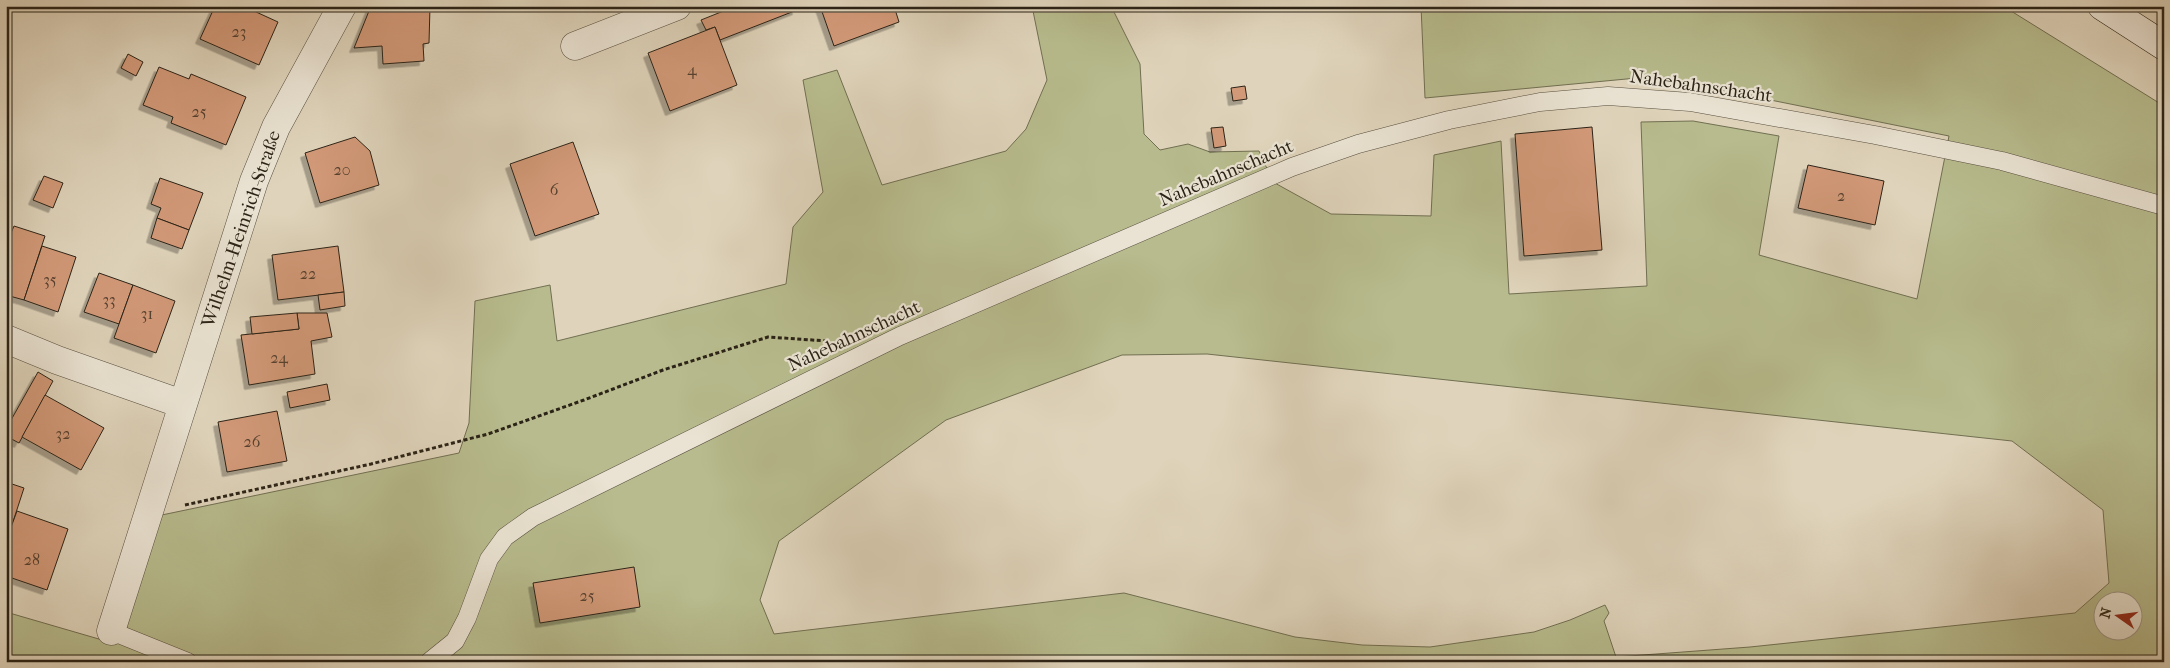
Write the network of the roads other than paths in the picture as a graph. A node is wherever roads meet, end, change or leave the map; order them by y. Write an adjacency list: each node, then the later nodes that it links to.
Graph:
1 (342, 6): 8 (street, Wilhelm-Heinrich-Straße)
2 (677, 6): 4 (street)
3 (2102, 6): 5 (street)
4 (575, 46)
5 (2164, 46)
6 (2164, 206): 11 (lane, Nahebahnschacht)
7 (6, 339): 8 (street)
8 (182, 404): 9 (street, Wilhelm-Heinrich-Straße)
9 (111, 631): 10 (lane)
10 (188, 662)
11 (429, 662)

